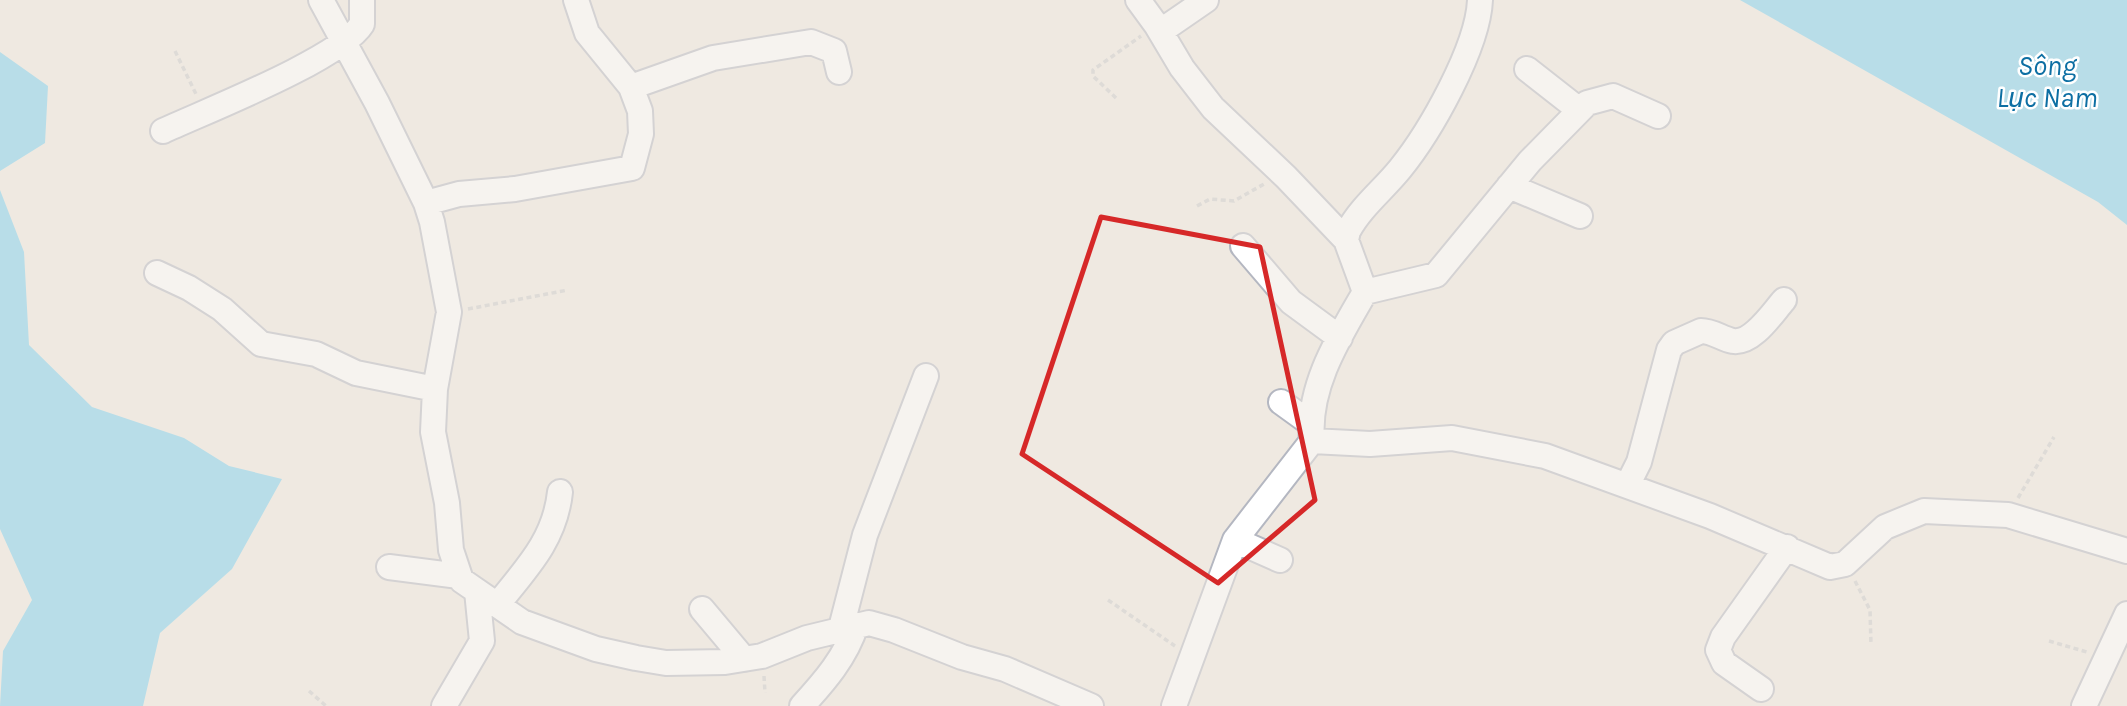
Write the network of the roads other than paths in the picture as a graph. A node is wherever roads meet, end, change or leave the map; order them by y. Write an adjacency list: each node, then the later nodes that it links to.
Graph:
1 (362, 0): 8 (street)
2 (576, 0): 11 (street)
3 (1138, 0): 7 (street)
4 (1206, 0): 7 (street)
5 (1479, 0): 18 (street)
6 (330, 6): 8 (street)
7 (1159, 28): 18 (street)
8 (345, 42): 14 (street); 16 (street)
9 (1527, 69): 12 (street)
10 (839, 72): 11 (street)
11 (631, 87): 16 (street)
12 (1578, 109): 13 (street); 15 (street)
13 (1658, 116)
14 (163, 131)
15 (1509, 187): 17 (street); 21 (street)
16 (426, 203): 25 (street)
17 (1580, 216)
18 (1346, 240): 21 (street)
19 (1243, 246): 23 (street)
20 (158, 273): 25 (street)
21 (1365, 292): 23 (street)
22 (1784, 300): 28 (street)
23 (1340, 338): 27 (street)
24 (926, 376): 40 (street)
25 (435, 389): 35 (street)
26 (1281, 402): 27 (street)
27 (1311, 432): 28 (street); 30 (street)
28 (1628, 484): 31 (street)
29 (560, 492): 36 (street)
30 (1235, 540): 33 (street); 47 (street)
31 (1787, 547): 32 (street); 43 (street)
32 (2127, 551)
33 (1280, 560)
34 (389, 567): 35 (street)
35 (468, 584): 36 (street); 41 (street)
36 (497, 605): 39 (street)
37 (702, 609): 42 (street)
38 (2127, 614): 48 (street)
39 (522, 622): 41 (street); 42 (street)
40 (848, 626): 42 (street); 45 (street); 46 (street)
41 (482, 641): 44 (street)
42 (744, 659)
43 (1761, 689)
44 (443, 706)
45 (802, 706)
46 (1091, 706)
47 (1174, 706)
48 (2084, 706)

